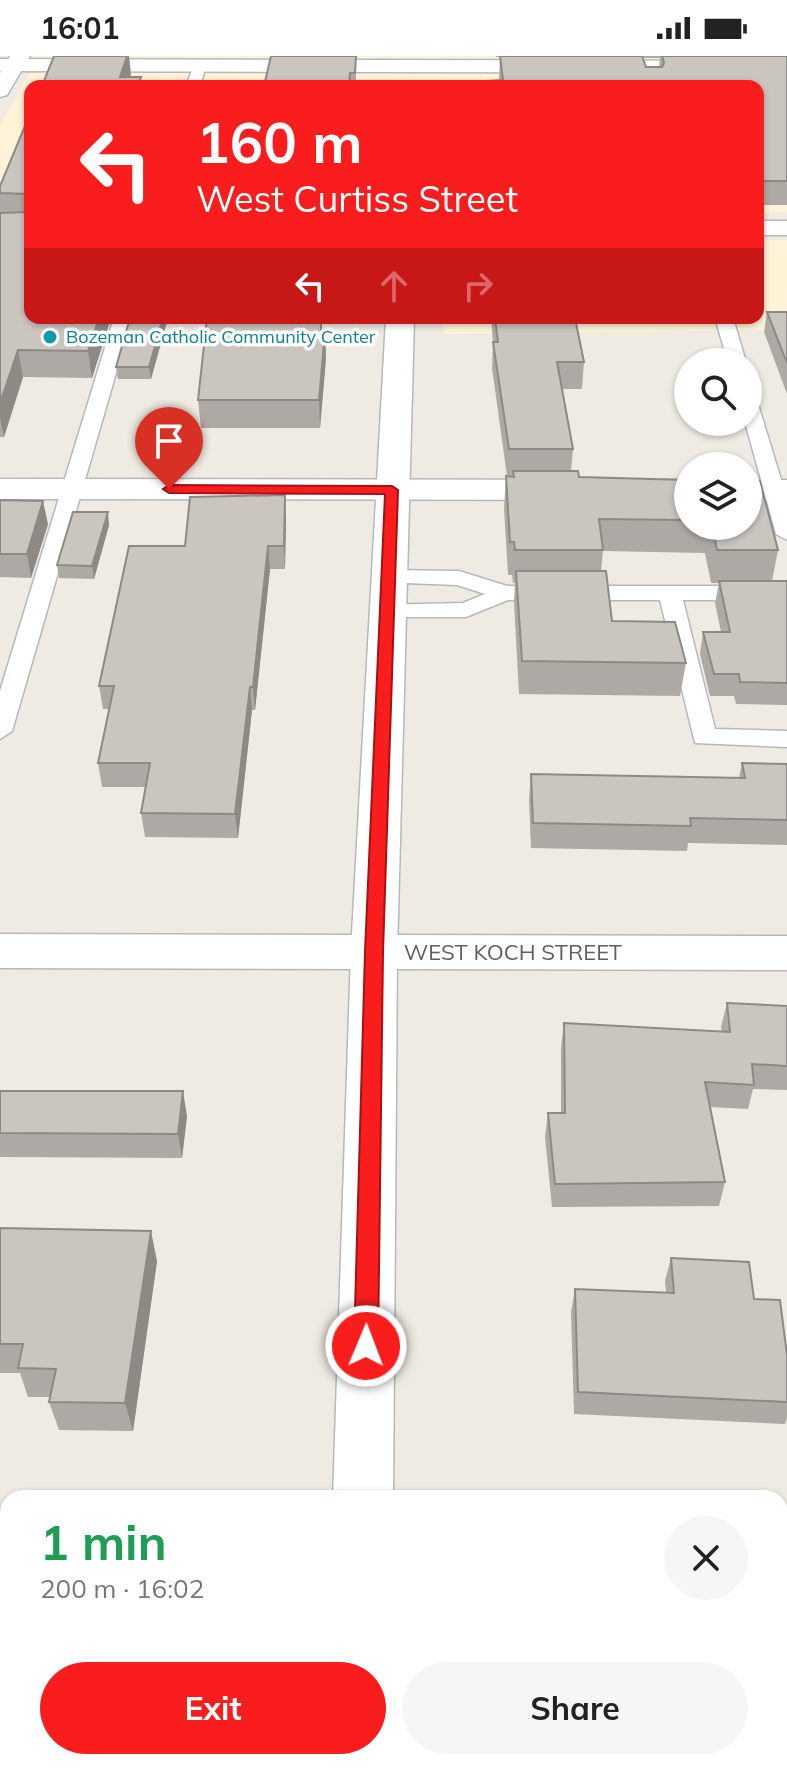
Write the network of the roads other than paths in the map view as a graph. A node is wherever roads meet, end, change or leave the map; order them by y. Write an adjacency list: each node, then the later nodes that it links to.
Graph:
1 (11, 62): 2 (street); 7 (street)
2 (200, 66): 4 (street); 6 (lane)
3 (787, 67): 5 (street)
4 (399, 69): 5 (street)
5 (649, 76)
6 (195, 80)
7 (0, 91)
8 (764, 228): 9 (street)
9 (787, 228)
10 (121, 324): 16 (lane)
11 (400, 324): 17 (street)
12 (726, 324): 13 (lane)
13 (733, 348)
14 (757, 436): 19 (lane)
15 (0, 489): 16 (street)
16 (74, 489): 17 (street); 25 (lane)
17 (392, 490): 18 (street); 24 (street)
18 (674, 490)
19 (770, 490): 20 (lane)
20 (787, 534)
21 (505, 593): 22 (lane); 24 (lane); 24 (lane)
22 (670, 593): 23 (lane); 26 (lane)
23 (787, 593)
24 (388, 594): 28 (street)
25 (0, 731)
26 (787, 739)
27 (0, 951): 28 (street, WEST KOCH STREET)
28 (374, 952): 29 (street, WEST KOCH STREET); 30 (street)
29 (787, 953)
30 (363, 1490)

